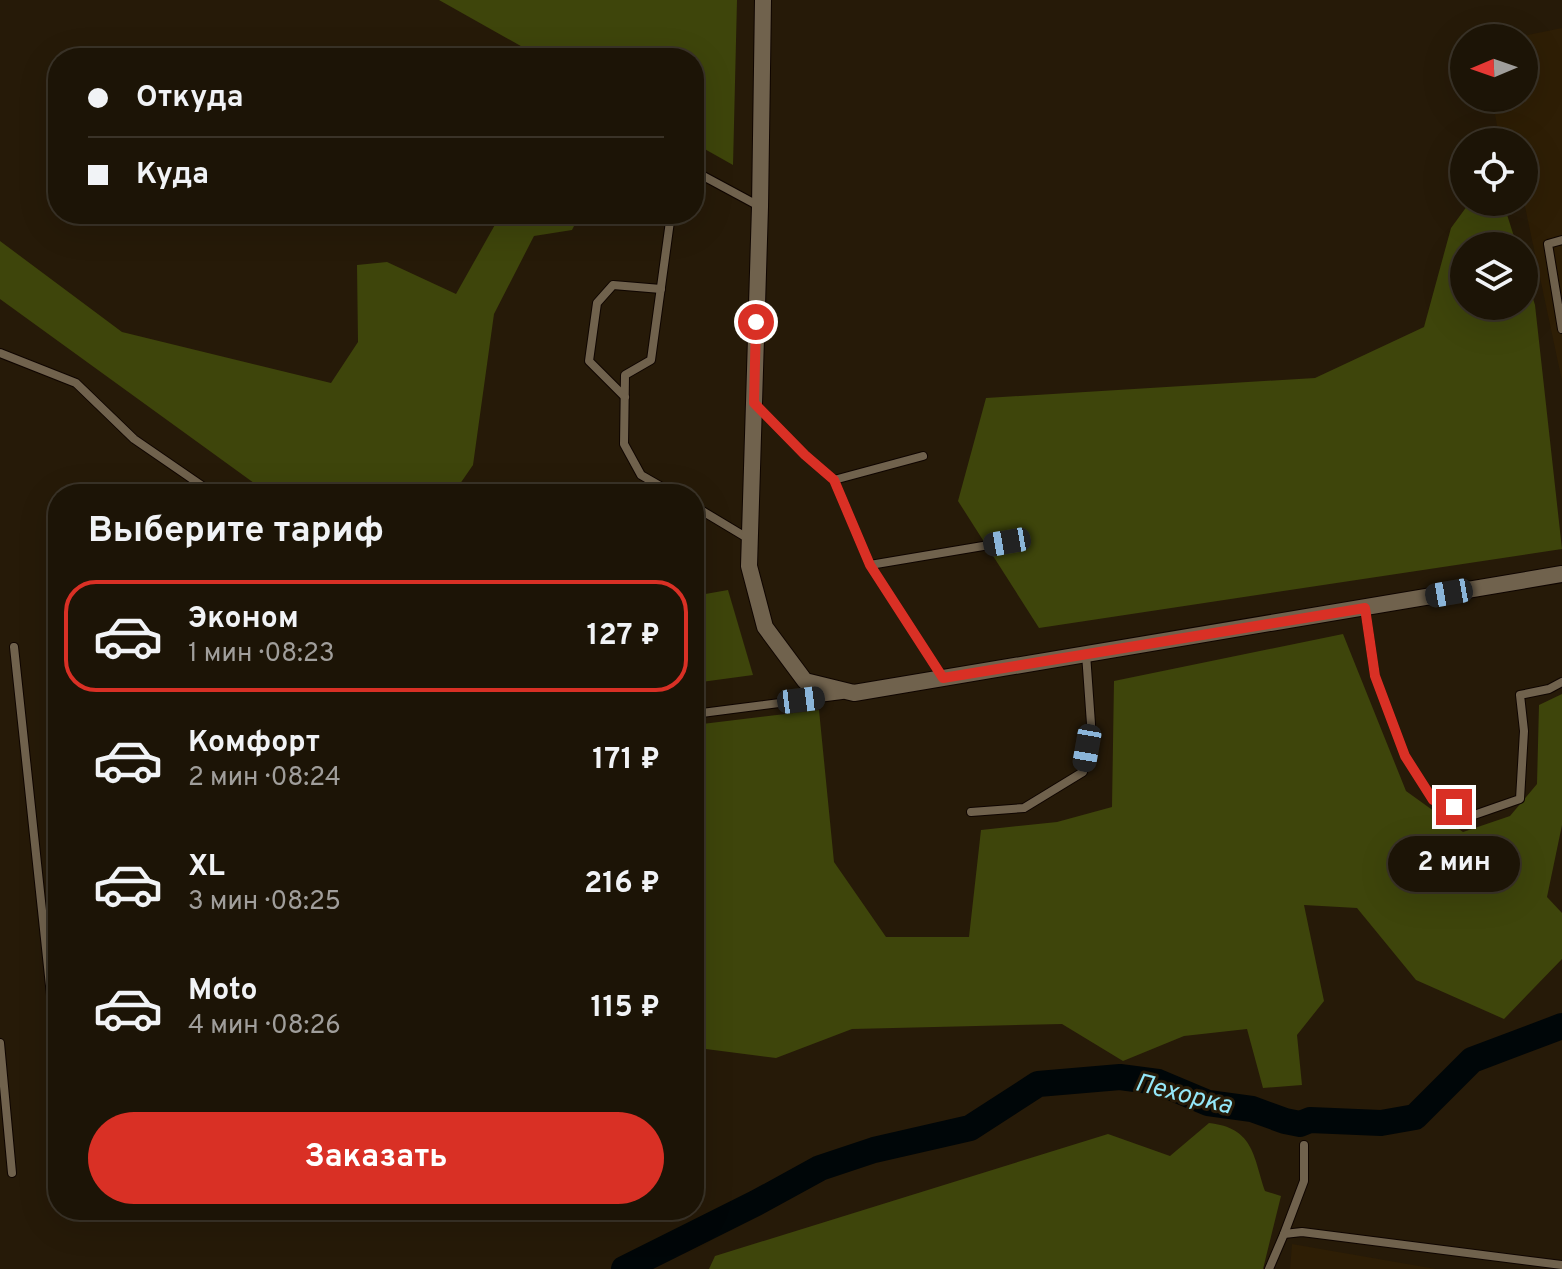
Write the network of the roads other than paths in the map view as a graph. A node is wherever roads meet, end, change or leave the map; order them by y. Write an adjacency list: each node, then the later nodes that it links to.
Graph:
1 (763, 0): 3 (street)
2 (704, 176): 3 (lane)
3 (760, 207): 10 (street)
4 (670, 224): 6 (lane)
5 (1562, 240): 7 (lane)
6 (661, 289): 9 (lane); 9 (lane)
7 (1562, 329)
8 (0, 353): 13 (lane)
9 (625, 397): 14 (lane)
10 (754, 403): 12 (lane); 16 (street)
11 (923, 456): 12 (lane)
12 (834, 480): 18 (lane)
13 (199, 484)
14 (657, 484)
15 (704, 512): 16 (lane)
16 (750, 539): 25 (street)
17 (1007, 542): 18 (lane)
18 (870, 565): 23 (lane)
19 (1562, 574): 20 (street)
20 (1365, 608): 22 (street); 24 (lane)
21 (14, 647): 28 (lane)
22 (1086, 653): 23 (street); 27 (lane)
23 (943, 678): 25 (street)
24 (1562, 682)
25 (854, 693): 26 (lane)
26 (704, 713)
27 (971, 812)
28 (48, 967)
29 (0, 1043): 31 (lane)
30 (1304, 1145): 32 (lane)
31 (12, 1173)
32 (1284, 1234): 33 (lane); 34 (lane)
33 (1562, 1265)
34 (1269, 1269)

